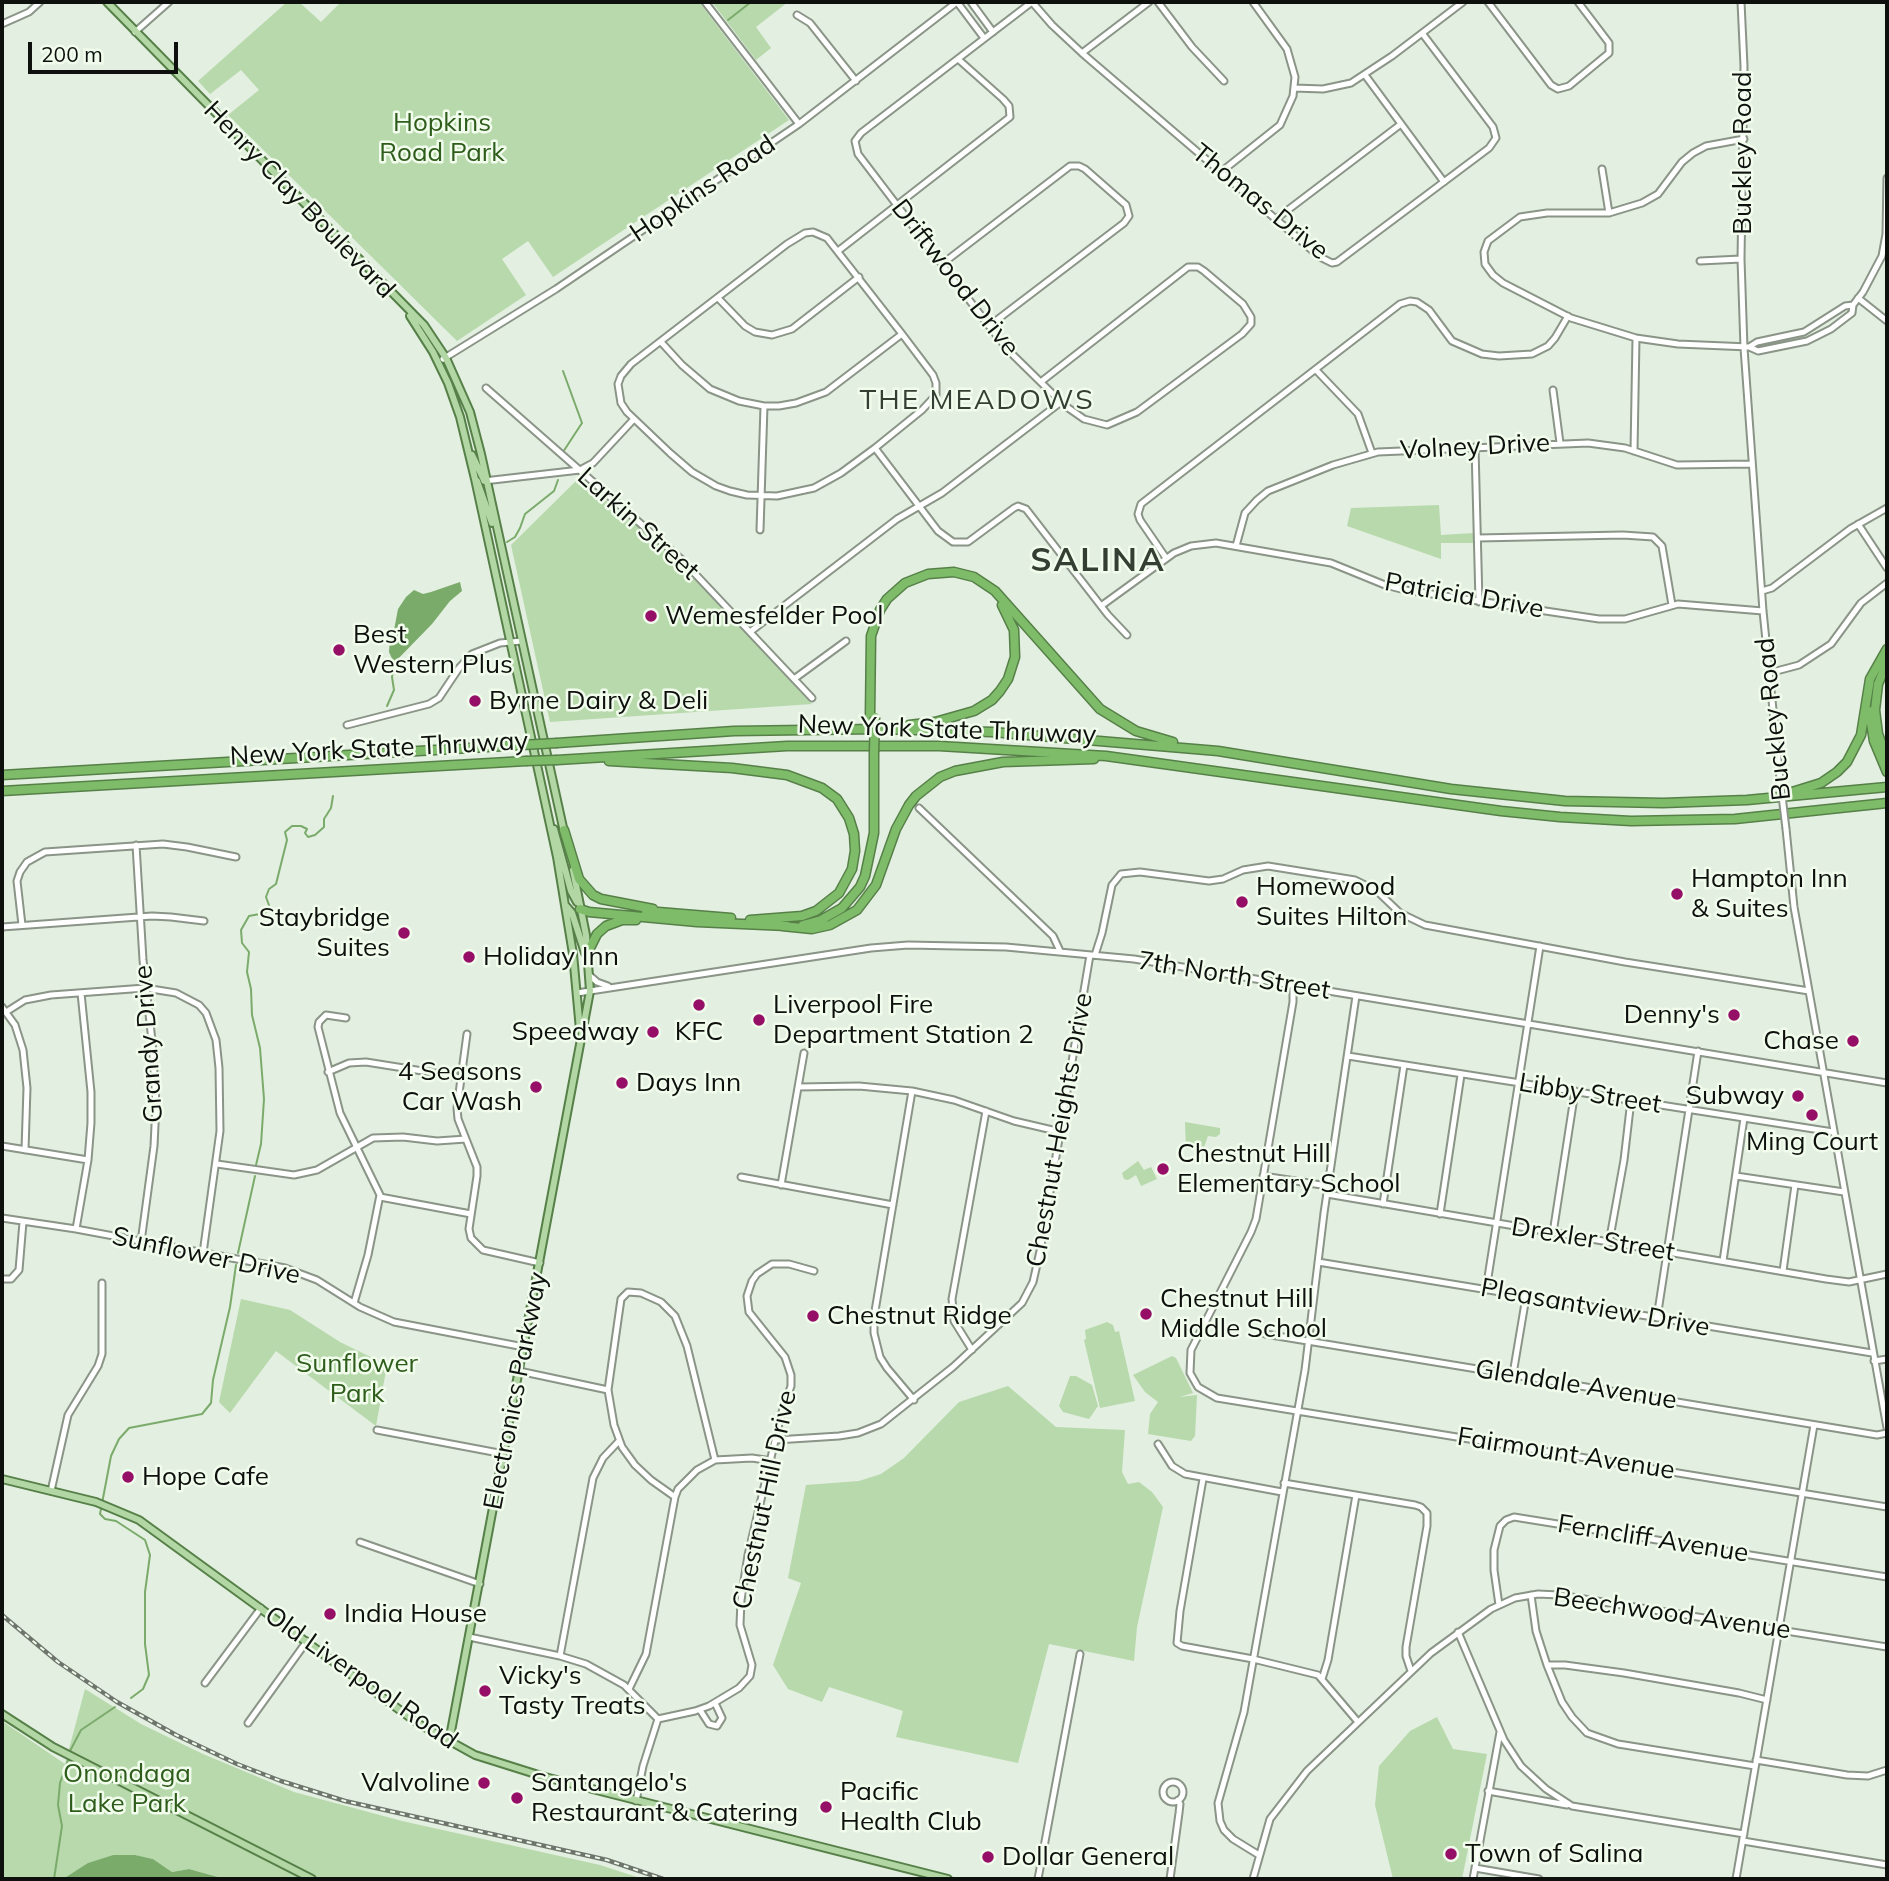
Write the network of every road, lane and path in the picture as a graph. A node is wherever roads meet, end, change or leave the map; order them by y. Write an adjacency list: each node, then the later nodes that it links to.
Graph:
1 (40, 2): 16 (street)
2 (107, 2): 17 (main road, Henry Clay Boulevard)
3 (169, 2): 17 (street)
4 (705, 2): 27 (street)
5 (957, 2): 20 (street); 24 (street, Hopkins Road)
6 (971, 2): 18 (street)
7 (1032, 2): 18 (street, Driftwood Drive); 21 (street, Thomas Drive)
8 (1149, 2): 21 (street)
9 (1158, 2): 25 (street)
10 (1253, 2): 26 (street)
11 (1463, 2): 19 (street)
12 (1488, 2): 13 (street)
13 (1578, 2)
14 (1741, 2): 29 (street, Buckley Road)
15 (797, 15): 24 (street)
16 (2, 24)
17 (135, 32): 45 (main road, Henry Clay Boulevard)
18 (993, 32): 20 (street, Driftwood Drive)
19 (1422, 33): 23 (street); 33 (street, Thomas Drive)
20 (984, 38): 22 (street, Driftwood Drive)
21 (1082, 53): 31 (street, Thomas Drive)
22 (958, 59): 34 (street, Driftwood Drive); 34 (street)
23 (1365, 75): 26 (street); 28 (street)
24 (856, 81): 27 (street, Hopkins Road)
25 (1224, 81)
26 (1294, 88): 31 (street)
27 (799, 124): 55 (street, Hopkins Road)
28 (1401, 124): 33 (street); 36 (street)
29 (1744, 139): 35 (street); 38 (street, Buckley Road)
30 (1602, 169): 35 (street)
31 (1221, 172): 36 (street, Thomas Drive)
32 (1887, 178): 43 (street)
33 (1444, 182): 36 (street, Thomas Drive)
34 (897, 205): 37 (street); 40 (street, Driftwood Drive)
35 (1609, 213): 46 (street)
36 (1276, 219)
37 (838, 251): 41 (street); 42 (street)
38 (1741, 259): 39 (street); 54 (street, Buckley Road)
39 (1700, 261)
40 (942, 264): 48 (street, Driftwood Drive); 48 (street)
41 (859, 277): 42 (street); 50 (street)
42 (718, 298): 53 (street)
43 (1858, 298): 44 (street); 47 (street)
44 (1853, 305): 49 (street); 52 (street)
45 (404, 307): 55 (main road, Henry Clay Boulevard); 56 (main road, Henry Clay Boulevard)
46 (1568, 316): 51 (street); 57 (street)
47 (1887, 321)
48 (989, 326): 58 (street, Driftwood Drive)
49 (1804, 332): 52 (street); 54 (street)
50 (902, 334): 62 (street); 67 (street)
51 (1636, 338): 54 (street); 68 (street)
52 (1807, 341): 54 (street)
53 (661, 342): 62 (street); 63 (street)
54 (1746, 347): 70 (street, Buckley Road)
55 (446, 358): 56 (street, Hopkins Road); 72 (main road, Electronics Parkway)
56 (438, 362): 65 (main road)
57 (1315, 370): 69 (street); 80 (street)
58 (1042, 381): 61 (street, Driftwood Drive); 61 (street, Driftwood Drive)
59 (486, 388): 71 (street, Larkin Street)
60 (1553, 390): 64 (street)
61 (1061, 402): 74 (street)
62 (764, 406): 73 (street)
63 (634, 419): 71 (street); 73 (street)
64 (1560, 443): 66 (street, Volney Drive); 68 (street, Volney Drive)
65 (467, 447): 72 (main road); 72 (main road)
66 (1475, 447): 69 (street, Volney Drive); 78 (street)
67 (875, 448): 73 (street); 74 (street)
68 (1634, 452): 70 (street, Volney Drive)
69 (1372, 453): 79 (street, Volney Drive)
70 (1752, 464): 83 (street, Buckley Road)
71 (580, 470): 72 (street); 88 (street, Larkin Street)
72 (481, 486): 90 (main road, Electronics Parkway); 92 (main road, Electronics Parkway)
73 (761, 496): 77 (street)
74 (919, 506): 86 (street); 88 (street)
75 (1887, 508): 76 (street)
76 (1858, 524): 81 (street); 83 (street)
77 (760, 530)
78 (1478, 538): 84 (street); 85 (street)
79 (1236, 546): 80 (street, Patricia Drive); 84 (street, Patricia Drive)
80 (1167, 558): 86 (street, Patricia Drive)
81 (1887, 568)
82 (1887, 583): 95 (street)
83 (1762, 591): 87 (street, Buckley Road)
84 (1479, 602): 85 (street, Patricia Drive)
85 (1672, 605): 87 (street, Patricia Drive)
86 (1101, 606): 89 (street)
87 (1763, 611): 95 (street, Buckley Road)
88 (750, 632): 96 (street, Larkin Street)
89 (1127, 635)
90 (522, 641): 92 (street); 115 (main road, Electronics Parkway)
91 (846, 641): 96 (street)
92 (510, 642): 100 (street); 113 (main road, Electronics Parkway)
93 (1887, 649): 97 (highway)
94 (1887, 663): 105 (highway)
95 (1769, 673): 136 (street, Buckley Road, bridge)
96 (794, 679): 98 (street, Larkin Street)
97 (1868, 690): 107 (highway); 111 (highway)
98 (812, 698)
99 (872, 717): 101 (highway); 102 (highway); 103 (highway, bridge)
100 (347, 725)
101 (879, 729): 102 (highway, New York State Thruway); 108 (highway, New York State Thruway, bridge)
102 (1218, 751): 111 (highway, New York State Thruway)
103 (873, 752): 122 (highway); 125 (highway)
104 (578, 758): 106 (highway, New York State Thruway); 110 (highway, New York State Thruway, bridge); 122 (highway)
105 (1887, 758)
106 (1144, 761): 112 (highway, New York State Thruway); 125 (highway)
107 (1887, 771)
108 (2, 775)
109 (1887, 787): 111 (highway, New York State Thruway)
110 (2, 791)
111 (1747, 800)
112 (1887, 803)
113 (546, 804): 118 (main road, Electronics Parkway); 119 (main road)
114 (919, 808): 128 (street)
115 (564, 830): 119 (main road, Electronics Parkway); 120 (highway)
116 (136, 845): 117 (street); 121 (street, Grandy Drive); 124 (street)
117 (236, 857)
118 (566, 906): 119 (main road); 131 (main road); 139 (main road, Electronics Parkway)
119 (580, 909): 120 (highway); 129 (main road, Electronics Parkway)
120 (671, 916): 122 (highway); 125 (highway); 129 (highway)
121 (140, 918): 123 (street); 124 (street); 135 (street, Grandy Drive)
122 (750, 920)
123 (204, 921)
124 (22, 925): 126 (street)
125 (782, 926)
126 (2, 927)
127 (1540, 946): 130 (street, Chestnut Heights Drive); 136 (street); 143 (street)
128 (1060, 951): 130 (street, 7th North Street); 134 (street, 7th North Street)
129 (588, 952): 131 (main road, Electronics Parkway)
130 (1093, 955): 133 (street, 7th North Street); 163 (street, Chestnut Heights Drive)
131 (588, 965): 132 (main road, Electronics Parkway)
132 (589, 975): 134 (street); 137 (main road, Electronics Parkway)
133 (1293, 986): 140 (street, 7th North Street); 171 (street)
134 (615, 987): 137 (street, 7th North Street)
135 (145, 988): 138 (street); 170 (street); 189 (street, Grandy Drive)
136 (1809, 990): 151 (street, Buckley Road)
137 (590, 991): 139 (street, 7th North Street); 145 (main road, Electronics Parkway)
138 (81, 993): 141 (street); 169 (street)
139 (577, 993): 145 (main road, Electronics Parkway)
140 (1356, 996): 143 (street, 7th North Street); 148 (street)
141 (4, 1009): 168 (street)
142 (346, 1018): 150 (street)
143 (1526, 1023): 146 (street, 7th North Street); 154 (street)
144 (467, 1034): 153 (street)
145 (581, 1039): 195 (main road, Electronics Parkway)
146 (1698, 1051): 151 (street, 7th North Street); 160 (street)
147 (804, 1054): 156 (street)
148 (1348, 1056): 149 (street, Libby Street); 176 (street)
149 (1404, 1065): 152 (street, Libby Street); 180 (street)
150 (328, 1072): 153 (street); 167 (street)
151 (1823, 1072): 155 (street, 7th North Street); 164 (street, Buckley Road)
152 (1461, 1074): 154 (street, Libby Street); 183 (street)
153 (460, 1079): 165 (street)
154 (1518, 1083): 158 (street, Libby Street); 186 (street)
155 (1887, 1083)
156 (797, 1087): 157 (street); 174 (street)
157 (912, 1091): 161 (street); 181 (street)
158 (1575, 1091): 159 (street, Libby Street); 188 (street)
159 (1631, 1100): 160 (street, Libby Street); 190 (street)
160 (1689, 1109): 162 (street, Libby Street); 191 (street)
161 (986, 1111): 163 (street); 209 (street)
162 (1744, 1118): 164 (street, Libby Street); 172 (street)
163 (1061, 1132): 209 (street, Chestnut Heights Drive)
164 (1833, 1132): 177 (street, Buckley Road)
165 (466, 1139): 167 (street); 182 (street)
166 (2, 1146): 168 (street)
167 (357, 1147): 170 (street); 179 (street)
168 (25, 1150): 169 (street)
169 (88, 1160): 187 (street)
170 (217, 1164): 192 (street)
171 (1263, 1176): 176 (street); 217 (street, Fairmount Avenue)
172 (1736, 1176): 175 (street); 193 (street)
173 (741, 1177): 174 (street)
174 (780, 1185): 181 (street)
175 (1795, 1185): 177 (street); 197 (street)
176 (1328, 1186): 178 (street)
177 (1844, 1192): 200 (street, Buckley Road)
178 (1326, 1194): 180 (street, Drexler Street); 194 (street)
179 (380, 1197): 182 (street); 204 (street)
180 (1383, 1204): 183 (street, Drexler Street)
181 (893, 1205): 216 (street)
182 (471, 1214): 195 (street)
183 (1440, 1214): 186 (street, Drexler Street)
184 (2, 1218): 185 (street, Sunflower Drive)
185 (23, 1222): 187 (street, Sunflower Drive); 199 (street)
186 (1496, 1223): 188 (street, Drexler Street); 202 (street)
187 (76, 1229): 189 (street, Sunflower Drive)
188 (1553, 1233): 190 (street, Drexler Street)
189 (141, 1242): 192 (street, Sunflower Drive)
190 (1609, 1243): 191 (street, Drexler Street)
191 (1668, 1252): 193 (street, Drexler Street); 205 (street)
192 (203, 1253): 204 (street, Sunflower Drive)
193 (1723, 1261): 197 (street, Drexler Street)
194 (1318, 1262): 202 (street, Pleasantview Drive); 207 (street)
195 (540, 1263): 208 (main road, Electronics Parkway)
196 (814, 1271): 221 (street, Chestnut Hill Drive)
197 (1783, 1271): 200 (street, Drexler Street)
198 (1887, 1274): 200 (street, Drexler Street)
199 (2, 1279)
200 (1859, 1280): 210 (street, Buckley Road)
201 (102, 1283): 230 (street)
202 (1486, 1290): 203 (street, Pleasantview Drive)
203 (1527, 1297): 205 (street, Pleasantview Drive); 214 (street)
204 (354, 1303): 208 (street, Sunflower Drive)
205 (1657, 1318): 210 (street, Pleasantview Drive)
206 (1265, 1334): 207 (street, Glendale Avenue)
207 (1309, 1341): 214 (street, Glendale Avenue); 217 (street)
208 (524, 1347): 213 (main road, Electronics Parkway)
209 (972, 1350): 216 (street, Chestnut Heights Drive)
210 (1872, 1353): 212 (street, Buckley Road)
211 (1887, 1359): 212 (street)
212 (1874, 1361): 220 (street, Buckley Road)
213 (519, 1371): 215 (street); 224 (main road, Electronics Parkway)
214 (1513, 1374): 218 (street, Glendale Avenue)
215 (608, 1390): 222 (street); 225 (street)
216 (914, 1400): 221 (street, Chestnut Heights Drive)
217 (1298, 1411): 229 (street); 232 (street, Fairmount Avenue)
218 (1814, 1425): 220 (street, Glendale Avenue); 232 (street)
219 (377, 1430): 224 (street)
220 (1887, 1431)
221 (776, 1440): 226 (street, Chestnut Hill Drive)
222 (619, 1441): 234 (street); 249 (street)
223 (1157, 1444): 228 (street)
224 (504, 1454): 239 (main road, Electronics Parkway)
225 (715, 1460): 226 (street); 234 (street)
226 (772, 1461): 257 (street, Chestnut Hill Drive)
227 (2, 1479): 230 (main road, Old Liverpool Road)
228 (1203, 1479): 231 (street); 250 (street)
229 (1284, 1483): 231 (street); 233 (street)
230 (51, 1490): 242 (main road, Old Liverpool Road)
231 (1282, 1492): 250 (street)
232 (1802, 1493): 235 (street, Fairmount Avenue); 237 (street)
233 (1356, 1495): 252 (street); 253 (street)
234 (675, 1497): 255 (street)
235 (1887, 1507)
236 (359, 1542): 239 (street)
237 (1791, 1561): 238 (street, Ferncliff Avenue); 241 (street, Ferncliff Avenue); 243 (street)
238 (1887, 1577)
239 (480, 1584): 245 (main road, Electronics Parkway)
240 (1531, 1595): 241 (street, Beechwood Avenue); 243 (street, Beechwood Avenue); 251 (street)
241 (1499, 1605): 244 (street, Beechwood Avenue)
242 (261, 1608): 246 (main road, Old Liverpool Road); 254 (street)
243 (1778, 1629): 247 (street, Beechwood Avenue); 256 (street)
244 (1458, 1632): 252 (street, Beechwood Avenue); 263 (street)
245 (470, 1637): 249 (street); 264 (main road, Electronics Parkway)
246 (307, 1642): 261 (street); 264 (main road, Old Liverpool Road)
247 (1887, 1647)
248 (1080, 1654): 277 (street)
249 (560, 1656): 255 (street)
250 (1253, 1659): 253 (street); 272 (street)
251 (1547, 1665): 256 (street); 265 (street)
252 (1411, 1671): 262 (street, Beechwood Avenue)
253 (1322, 1679): 262 (street)
254 (205, 1683)
255 (629, 1689): 260 (street)
256 (1767, 1700): 265 (street)
257 (715, 1703): 258 (street); 258 (street)
258 (700, 1710): 260 (street)
259 (2, 1714): 275 (main road)
260 (658, 1718): 269 (street)
261 (248, 1723)
262 (1358, 1723): 272 (street, Beechwood Avenue)
263 (1500, 1732): 267 (street); 270 (street)
264 (449, 1742): 269 (main road, Old Liverpool Road)
265 (1756, 1763): 266 (street); 271 (street)
266 (1887, 1770)
267 (1488, 1791): 270 (street); 274 (street)
268 (1178, 1800): 278 (street)
269 (636, 1801): 276 (main road, Old Liverpool Road)
270 (1572, 1806): 271 (street)
271 (1744, 1837): 273 (street); 282 (street)
272 (1259, 1855): 279 (street, Beechwood Avenue)
273 (1887, 1865)
274 (1475, 1868): 280 (street); 281 (street)
275 (312, 1879)
276 (948, 1879)
277 (1038, 1879)
278 (1170, 1879)
279 (1253, 1879)
280 (1473, 1879)
281 (1539, 1879)
282 (1736, 1879)

